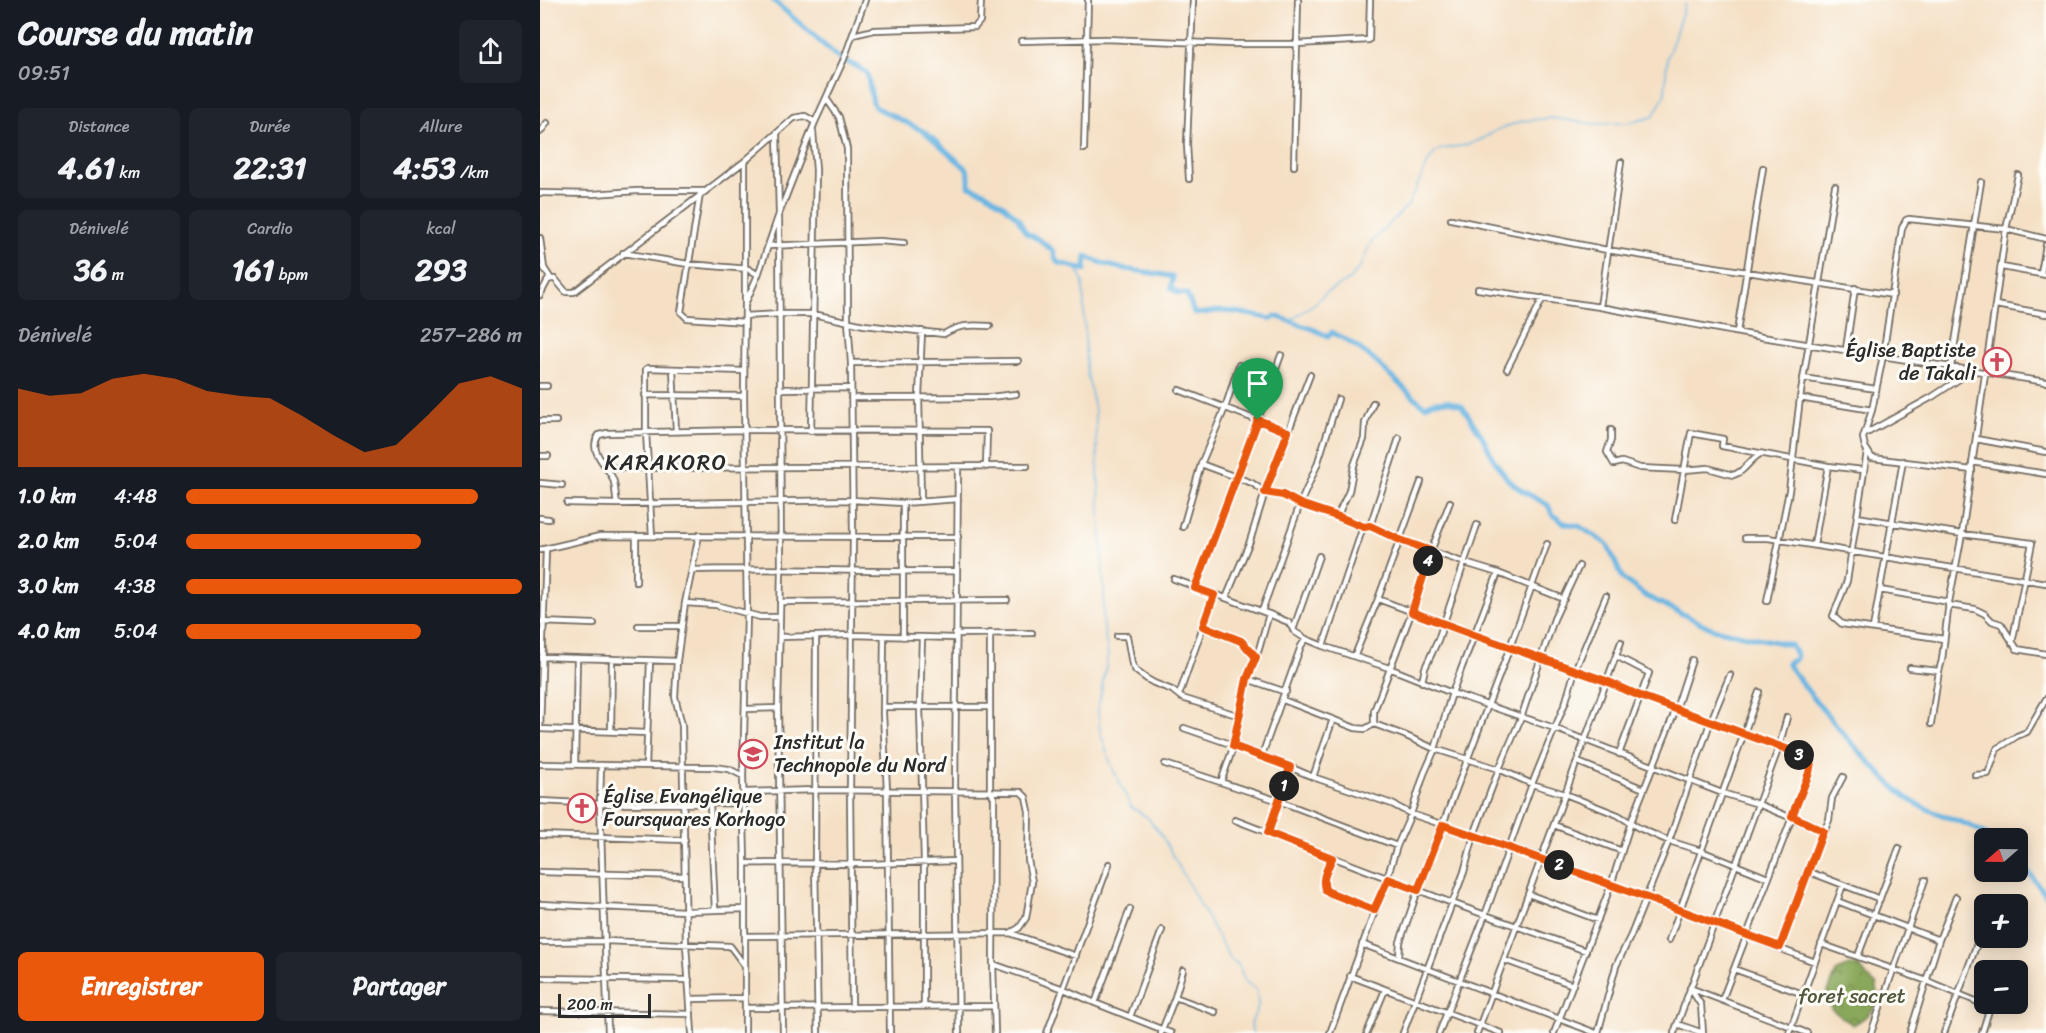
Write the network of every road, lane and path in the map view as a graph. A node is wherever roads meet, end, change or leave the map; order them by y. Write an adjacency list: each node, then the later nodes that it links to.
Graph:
1 (865, 0): 7 (street)
2 (981, 0): 7 (street)
3 (1088, 0): 8 (street)
4 (1193, 0): 10 (street)
5 (1298, 0): 11 (street)
6 (1370, 0): 11 (street)
7 (853, 35): 12 (street)
8 (1087, 40): 9 (street); 10 (street); 18 (street)
9 (1021, 41)
10 (1192, 42): 11 (street); 24 (street)
11 (1296, 44): 21 (street)
12 (826, 98): 13 (street); 35 (street)
13 (815, 122): 15 (street); 17 (street)
14 (547, 123): 16 (street)
15 (812, 129): 29 (street); 37 (street)
16 (540, 132)
17 (777, 134): 19 (street); 29 (street)
18 (1084, 149)
19 (745, 160): 28 (street); 46 (street)
20 (1621, 162): 41 (street)
21 (1294, 166)
22 (1763, 168): 47 (street)
23 (2018, 175): 32 (street)
24 (1189, 179)
25 (1981, 182): 31 (street)
26 (1835, 186): 51 (street)
27 (540, 193): 28 (street)
28 (702, 193): 42 (street); 43 (street)
29 (779, 214): 39 (street); 40 (street)
30 (1451, 219): 41 (street)
31 (1974, 226): 32 (street); 55 (street); 76 (street)
32 (2006, 229): 34 (street); 45 (street)
33 (540, 238): 44 (street)
34 (2046, 239)
35 (848, 243): 36 (street); 37 (street); 64 (street)
36 (904, 243)
37 (814, 244): 40 (street); 61 (street)
38 (2046, 245): 48 (street)
39 (768, 246): 40 (street); 49 (street)
40 (779, 246): 60 (street)
41 (1607, 250): 47 (street); 59 (street)
42 (623, 254): 43 (street); 50 (street)
43 (688, 264): 46 (street); 63 (street)
44 (542, 265): 50 (street)
45 (2002, 267): 48 (street); 58 (street)
46 (744, 268): 49 (street); 57 (street)
47 (1747, 273): 51 (street); 67 (street)
48 (2043, 274)
49 (758, 275): 57 (street)
50 (551, 279): 54 (street)
51 (1819, 282): 52 (street); 68 (street)
52 (1855, 288): 55 (street); 69 (street)
53 (1478, 289): 56 (street)
54 (540, 295)
55 (1893, 295): 71 (street)
56 (1542, 298): 59 (street); 78 (street)
57 (745, 304): 63 (street)
58 (1996, 305): 62 (street); 81 (street)
59 (1600, 307): 67 (street)
60 (780, 314): 61 (street); 63 (street); 90 (street)
61 (813, 314): 64 (street); 88 (street)
62 (2046, 314)
63 (745, 319): 80 (street)
64 (848, 321): 66 (street); 73 (street)
65 (990, 326): 66 (street)
66 (922, 331): 74 (street)
67 (1737, 332): 68 (street)
68 (1808, 344): 69 (street); 83 (street)
69 (1846, 349): 71 (street)
70 (1281, 354): 103 (street)
71 (1883, 356): 76 (street); 89 (street)
72 (1018, 361): 74 (street)
73 (851, 363): 74 (street); 87 (street)
74 (921, 363): 96 (street)
75 (1239, 365): 101 (street)
76 (1951, 367): 79 (street)
77 (673, 369): 80 (street); 93 (street); 94 (street)
78 (1507, 369)
79 (1973, 370): 81 (street); 115 (street)
80 (744, 371): 95 (street)
81 (1986, 372): 84 (street); 117 (street)
82 (1310, 375): 114 (street)
83 (1803, 378): 89 (street); 98 (street)
84 (2046, 382)
85 (540, 386): 86 (street)
86 (547, 386)
87 (851, 388): 88 (street); 97 (street)
88 (813, 389): 90 (street); 110 (street)
89 (1876, 389): 102 (street)
90 (780, 390): 109 (street)
91 (1179, 390): 101 (street)
92 (1016, 394): 96 (street)
93 (645, 395): 94 (street); 112 (street)
94 (676, 395): 95 (street); 108 (street)
95 (744, 396): 106 (street)
96 (919, 397): 97 (street); 111 (street)
97 (851, 398): 113 (street)
98 (1800, 398): 102 (street); 123 (street)
99 (1338, 399): 156 (street)
100 (1373, 403): 157 (street)
101 (1225, 408): 103 (street); 126 (street)
102 (1872, 410): 115 (street)
103 (1258, 420): 114 (street); 141 (street)
104 (540, 421): 105 (street)
105 (556, 421)
106 (745, 430): 108 (street); 109 (street); 131 (street)
107 (1611, 430): 137 (street)
108 (676, 431): 112 (street)
109 (780, 431): 110 (street); 132 (street)
110 (811, 431): 113 (street)
111 (920, 431): 113 (street); 133 (street); 135 (street)
112 (646, 432): 130 (street); 136 (street)
113 (851, 432): 127 (street)
114 (1288, 432): 145 (street)
115 (1865, 434): 118 (street)
116 (1399, 438): 164 (street)
117 (1976, 440): 119 (street); 125 (street)
118 (1867, 452): 124 (street); 138 (street)
119 (2046, 452)
120 (1760, 454): 123 (street); 137 (street); 137 (street)
121 (540, 456): 122 (street)
122 (548, 456)
123 (1792, 459): 129 (street); 177 (street)
124 (1902, 461): 139 (street); 162 (street)
125 (1972, 462): 139 (street); 140 (street)
126 (1201, 464): 141 (street); 165 (street)
127 (851, 466): 132 (street); 133 (street); 147 (street)
128 (1027, 466): 135 (street)
129 (1828, 466): 138 (street); 180 (street)
130 (648, 467): 131 (street); 136 (street); 155 (street)
131 (745, 467): 132 (street); 152 (street)
132 (780, 467): 148 (street)
133 (920, 467): 134 (street); 149 (street)
134 (958, 467): 135 (street); 146 (street)
135 (986, 467)
136 (607, 468): 154 (street)
137 (1684, 470): 161 (street)
138 (1863, 470): 158 (street)
139 (1971, 470): 167 (street)
140 (2046, 474)
141 (1237, 478): 145 (street); 201 (street)
142 (1421, 482): 178 (street)
143 (540, 483): 144 (street)
144 (562, 485)
145 (1265, 492): 156 (street); 206 (street)
146 (958, 499): 149 (street); 175 (street)
147 (852, 500): 148 (street); 153 (street); 172 (street)
148 (780, 501): 152 (street); 173 (street)
149 (921, 501): 153 (street)
150 (1450, 502): 183 (street)
151 (567, 503): 154 (street)
152 (746, 503): 155 (street); 171 (street)
153 (903, 503): 174 (street)
154 (617, 504): 155 (street)
155 (649, 504): 170 (street)
156 (1300, 504): 157 (street); 217 (street)
157 (1339, 517): 166 (street)
158 (1857, 517): 162 (street); 184 (street)
159 (540, 518): 160 (street)
160 (549, 519)
161 (1675, 520)
162 (1891, 523): 167 (street); 186 (street)
163 (1477, 525): 187 (street)
164 (1370, 526): 166 (street); 178 (street)
165 (1183, 527)
166 (1364, 527): 247 (street)
167 (1962, 534): 191 (street); 198 (street)
168 (699, 535): 170 (street); 171 (street); 192 (street)
169 (636, 536): 170 (street); 182 (street); 199 (street)
170 (652, 536)
171 (746, 536): 173 (street); 189 (street)
172 (853, 536): 173 (street); 174 (street); 193 (street)
173 (781, 537): 190 (street)
174 (903, 537): 175 (street); 195 (street)
175 (958, 537): 194 (street)
176 (1745, 538): 177 (street)
177 (1779, 539): 180 (street); 211 (street)
178 (1400, 540): 183 (street); 209 (street)
179 (1547, 544): 202 (street)
180 (1814, 545): 184 (street)
181 (540, 550): 182 (street)
182 (546, 550): 222 (street)
183 (1431, 551): 187 (street); 218 (street)
184 (1852, 551): 186 (street); 228 (street)
185 (1319, 556): 229 (street)
186 (1885, 556): 191 (street); 203 (street)
187 (1465, 563): 196 (street); 223 (street)
188 (1579, 566): 207 (street)
189 (746, 568): 190 (street); 192 (street); 219 (street)
190 (781, 569): 193 (street); 212 (street)
191 (1955, 569): 198 (street); 216 (street)
192 (692, 570): 215 (street)
193 (852, 570): 195 (street); 213 (street)
194 (957, 571): 195 (street); 208 (street)
195 (903, 572): 214 (street)
196 (1498, 573): 202 (street); 234 (street)
197 (1173, 579): 201 (street)
198 (2025, 580): 200 (street); 245 (street)
199 (636, 582)
200 (2046, 583)
201 (1195, 588): 204 (street)
202 (1532, 588): 207 (street); 248 (street)
203 (1880, 590): 216 (street); 228 (street)
204 (1214, 595): 206 (street); 227 (street)
205 (1606, 596): 262 (street)
206 (1226, 598): 217 (street)
207 (1564, 598): 255 (street)
208 (956, 599): 210 (street); 214 (street); 236 (street)
209 (1378, 599): 218 (street); 250 (street)
210 (1007, 600)
211 (1767, 601)
212 (781, 602): 213 (street); 221 (street)
213 (851, 602): 214 (street); 232 (street)
214 (903, 602): 240 (street)
215 (685, 603): 219 (street); 226 (street)
216 (1948, 604): 243 (street); 245 (street)
217 (1262, 611): 220 (street)
218 (1412, 612): 223 (street); 260 (street)
219 (747, 614): 221 (street); 281 (street)
220 (1269, 614): 229 (street); 253 (street)
221 (780, 617): 238 (street)
222 (541, 622): 224 (street); 252 (street)
223 (1443, 622): 234 (street); 267 (street)
224 (594, 624)
225 (638, 626): 226 (street)
226 (682, 626): 259 (street)
227 (1203, 626): 253 (street); 271 (street)
228 (1873, 628): 243 (street)
229 (1293, 630): 233 (street)
230 (990, 633): 231 (street); 236 (street); 279 (street)
231 (1032, 633)
232 (852, 635): 235 (street); 239 (street); 324 (street)
233 (1301, 635): 242 (street); 246 (street)
234 (1474, 635): 248 (street); 270 (street)
235 (884, 636): 240 (street); 276 (street)
236 (956, 636): 241 (street); 278 (street)
237 (1117, 636): 271 (street)
238 (781, 637): 239 (street); 280 (street)
239 (816, 637): 323 (street)
240 (903, 637): 241 (street)
241 (922, 637): 277 (street)
242 (1306, 639): 246 (street); 247 (street)
243 (1944, 639): 263 (street)
244 (1621, 642): 251 (street)
245 (2012, 643): 249 (street)
246 (1302, 645): 268 (street)
247 (1323, 646): 250 (street)
248 (1510, 647): 255 (street); 275 (street)
249 (2046, 654)
250 (1355, 656): 260 (street)
251 (1616, 656): 266 (street); 272 (street)
252 (541, 657): 254 (street); 292 (street)
253 (1256, 657): 265 (street)
254 (577, 658): 256 (street); 293 (street)
255 (1542, 658): 262 (street); 286 (street)
256 (612, 659): 258 (street); 294 (street)
257 (1692, 660): 282 (street)
258 (650, 661): 259 (street); 295 (street)
259 (677, 661): 310 (street)
260 (1389, 668): 267 (street); 288 (street)
261 (1910, 668): 263 (street)
262 (1575, 670): 266 (street); 291 (street)
263 (1939, 671): 289 (street)
264 (1730, 675): 287 (street)
265 (1247, 679): 268 (street); 283 (street)
266 (1606, 681): 272 (street); 297 (street)
267 (1422, 682): 270 (street)
268 (1286, 692): 274 (street)
269 (1759, 692): 296 (street)
270 (1452, 693): 275 (street); 300 (street)
271 (1179, 695): 283 (street)
272 (1640, 696): 282 (street); 301 (street)
273 (2046, 699): 314 (street)
274 (1283, 700): 285 (street); 302 (street)
275 (1488, 705): 286 (street); 303 (street)
276 (883, 707): 277 (street); 325 (street)
277 (920, 707): 278 (street); 326 (street)
278 (955, 707): 279 (street); 327 (street)
279 (989, 707): 328 (street)
280 (778, 708): 281 (street); 322 (street)
281 (746, 709): 315 (street)
282 (1676, 709): 287 (street); 312 (street)
283 (1239, 716): 298 (street)
284 (1787, 717): 299 (street)
285 (1333, 718): 288 (street); 316 (street)
286 (1521, 718): 291 (street); 313 (street)
287 (1710, 723): 296 (street); 318 (street)
288 (1374, 724): 300 (street)
289 (1931, 724)
290 (1184, 728): 298 (street)
291 (1554, 728): 297 (street); 320 (street)
292 (540, 729): 293 (street)
293 (576, 729): 294 (street); 306 (street)
294 (611, 731): 295 (street)
295 (647, 733): 309 (street)
296 (1745, 735): 299 (street); 330 (street)
297 (1586, 741): 301 (street); 304 (street)
298 (1233, 746): 302 (street); 319 (street)
299 (1779, 747): 338 (street); 340 (street)
300 (1435, 749): 303 (street); 339 (street)
301 (1619, 754): 312 (street)
302 (1262, 755): 311 (street)
303 (1467, 760): 313 (street); 343 (street)
304 (1578, 762): 321 (street); 331 (street)
305 (540, 764): 306 (street)
306 (575, 764): 308 (street)
307 (1165, 764): 319 (street)
308 (601, 765): 309 (street); 335 (street)
309 (646, 766): 310 (street)
310 (683, 767): 315 (street); 336 (street)
311 (1290, 767): 316 (street); 333 (street)
312 (1653, 767): 318 (street); 321 (street)
313 (1499, 769): 320 (street); 348 (street)
314 (1975, 775)
315 (743, 776): 329 (street)
316 (1313, 777): 339 (street)
317 (1843, 777): 345 (street)
318 (1690, 780): 330 (street); 351 (street)
319 (1221, 782): 333 (street)
320 (1532, 784): 331 (street); 353 (street)
321 (1644, 789): 342 (street)
322 (780, 790): 323 (street); 329 (street); 363 (street)
323 (815, 790): 324 (street); 364 (street)
324 (850, 790): 325 (street); 365 (street)
325 (887, 790): 326 (street); 362 (street)
326 (922, 790): 327 (street); 360 (street)
327 (955, 790): 328 (street); 359 (street)
328 (990, 790): 400 (street); 401 (street)
329 (744, 792): 334 (street)
330 (1722, 793): 338 (street); 356 (street)
331 (1565, 794): 342 (street); 344 (street)
332 (540, 801): 335 (street)
333 (1279, 801): 346 (street); 352 (street)
334 (744, 803): 337 (street); 361 (street)
335 (600, 804): 336 (street); 349 (street)
336 (683, 804): 337 (street); 350 (street)
337 (710, 804): 388 (street)
338 (1758, 804): 340 (street); 367 (street)
339 (1411, 814): 343 (street); 352 (street)
340 (1792, 816): 345 (street); 372 (street)
341 (1235, 820): 346 (street)
342 (1631, 822): 351 (street); 355 (street)
343 (1443, 825): 348 (street); 377 (street)
344 (1554, 825): 355 (street); 358 (street)
345 (1823, 831): 368 (street)
346 (1268, 833): 357 (street)
347 (540, 835): 349 (street)
348 (1474, 836): 353 (street); 383 (street)
349 (602, 838): 350 (street); 370 (street)
350 (685, 840): 371 (street)
351 (1669, 841): 356 (street); 380 (street)
352 (1397, 846): 373 (street)
353 (1508, 847): 358 (street); 393 (street)
354 (1899, 848): 381 (street)
355 (1622, 851): 375 (street)
356 (1701, 851): 367 (street); 390 (street)
357 (1332, 858): 373 (street); 389 (street)
358 (1542, 858): 375 (street); 378 (street)
359 (956, 861): 360 (street); 399 (street)
360 (924, 862): 362 (street); 402 (street)
361 (745, 863): 363 (street); 386 (street)
362 (888, 863): 365 (street); 405 (street)
363 (782, 864): 364 (street); 408 (street)
364 (815, 864): 365 (street); 403 (street)
365 (852, 864): 404 (street)
366 (1109, 864): 419 (street)
367 (1736, 865): 372 (street); 395 (street)
368 (1807, 871): 376 (street); 416 (street)
369 (540, 872): 370 (street)
370 (603, 873): 371 (street); 385 (street)
371 (684, 876): 391 (street)
372 (1768, 878): 406 (street)
373 (1388, 879): 377 (street); 389 (street)
374 (1925, 880): 397 (street)
375 (1611, 885): 380 (street); 394 (street)
376 (1843, 885): 381 (street); 382 (street)
377 (1418, 890): 383 (street); 421 (street)
378 (1528, 894): 394 (street); 396 (street)
379 (1956, 897): 410 (street)
380 (1646, 898): 390 (street); 485 (street)
381 (1880, 899): 392 (street)
382 (1837, 901): 392 (street); 414 (street)
383 (1452, 903): 393 (street); 426 (street)
384 (540, 904): 385 (street)
385 (604, 908): 391 (street); 411 (street)
386 (744, 909): 388 (street); 407 (street)
387 (1130, 909): 448 (street)
388 (715, 910): 391 (street)
389 (1374, 910): 413 (street)
390 (1678, 910): 395 (street); 409 (street)
391 (685, 911): 415 (street)
392 (1874, 914): 397 (street); 420 (street)
393 (1485, 915): 396 (street); 434 (street)
394 (1598, 920): 418 (street)
395 (1713, 923): 406 (street); 437 (street)
396 (1516, 926): 418 (street); 422 (street)
397 (1909, 927): 410 (street); 428 (street)
398 (1162, 930): 462 (street)
399 (959, 933): 400 (street); 402 (street); 450 (street)
400 (993, 933): 401 (street); 424 (street)
401 (1010, 933): 419 (street)
402 (924, 934): 405 (street); 449 (street)
403 (817, 935): 404 (street); 408 (street); 455 (street)
404 (851, 935): 405 (street); 456 (street)
405 (888, 935): 452 (street)
406 (1746, 935): 416 (street); 427 (street)
407 (745, 936): 408 (street); 425 (street)
408 (783, 936): 454 (street)
409 (1669, 940)
410 (1939, 940): 435 (street)
411 (606, 941): 412 (street); 415 (street); 432 (street)
412 (540, 942)
413 (1362, 944): 421 (street); 430 (street)
414 (1821, 944): 420 (street); 423 (street)
415 (686, 945): 425 (street); 433 (street)
416 (1780, 947): 423 (street)
417 (1976, 948): 442 (street)
418 (1586, 951): 436 (street)
419 (1076, 956): 438 (street)
420 (1858, 956): 428 (street)
421 (1399, 957): 426 (street)
422 (1504, 960): 436 (street); 440 (street)
423 (1815, 962): 441 (street)
424 (993, 964): 438 (street); 451 (street)
425 (745, 966): 444 (street)
426 (1426, 968): 434 (street); 447 (street)
427 (1734, 969): 441 (street); 446 (street)
428 (1894, 969): 435 (street); 490 (street)
429 (1183, 970): 443 (street)
430 (1350, 976): 439 (street); 478 (street)
431 (540, 978): 432 (street)
432 (607, 979): 433 (street); 458 (street)
433 (689, 980): 445 (street)
434 (1459, 980): 440 (street); 461 (street)
435 (1927, 981): 442 (street); 491 (street)
436 (1573, 985): 463 (street)
437 (1690, 988): 446 (street); 464 (street); 487 (street)
438 (1064, 989): 448 (street); 476 (street)
439 (1385, 990): 447 (street); 479 (street)
440 (1492, 993): 463 (street); 465 (street)
441 (1803, 994): 466 (street)
442 (1959, 995): 492 (street); 493 (street)
443 (1175, 997): 459 (street); 467 (street)
444 (744, 998): 445 (street); 453 (street)
445 (690, 999): 460 (street)
446 (1722, 1000): 466 (street)
447 (1414, 1002): 461 (street); 480 (street)
448 (1095, 1004): 462 (street)
449 (924, 1006): 450 (street); 452 (street)
450 (960, 1006): 451 (street); 474 (street)
451 (993, 1006): 475 (street)
452 (889, 1007): 456 (street); 473 (street)
453 (745, 1008): 454 (street); 470 (street)
454 (783, 1008): 455 (street); 471 (street)
455 (818, 1008): 456 (street); 472 (street)
456 (852, 1008)
457 (540, 1011): 458 (street)
458 (608, 1012): 460 (street); 468 (street)
459 (1215, 1012)
460 (691, 1014): 469 (street)
461 (1446, 1014): 465 (street); 481 (street)
462 (1130, 1017): 467 (street)
463 (1560, 1018): 484 (street); 485 (street)
464 (1677, 1024): 486 (street); 487 (street)
465 (1480, 1025): 482 (street); 483 (street)
466 (1791, 1026): 488 (street); 489 (street)
467 (1161, 1031): 477 (street)
468 (608, 1033)
469 (692, 1033)
470 (745, 1033)
471 (783, 1033)
472 (818, 1033)
473 (890, 1033)
474 (959, 1033)
475 (995, 1033)
476 (1047, 1033)
477 (1171, 1033)
478 (1330, 1033)
479 (1367, 1033)
480 (1403, 1033)
481 (1439, 1033)
482 (1477, 1033)
483 (1501, 1033)
484 (1554, 1033)
485 (1597, 1033)
486 (1674, 1033)
487 (1703, 1033)
488 (1788, 1033)
489 (1807, 1033)
490 (1871, 1033)
491 (1910, 1033)
492 (1944, 1033)
493 (1982, 1033)

